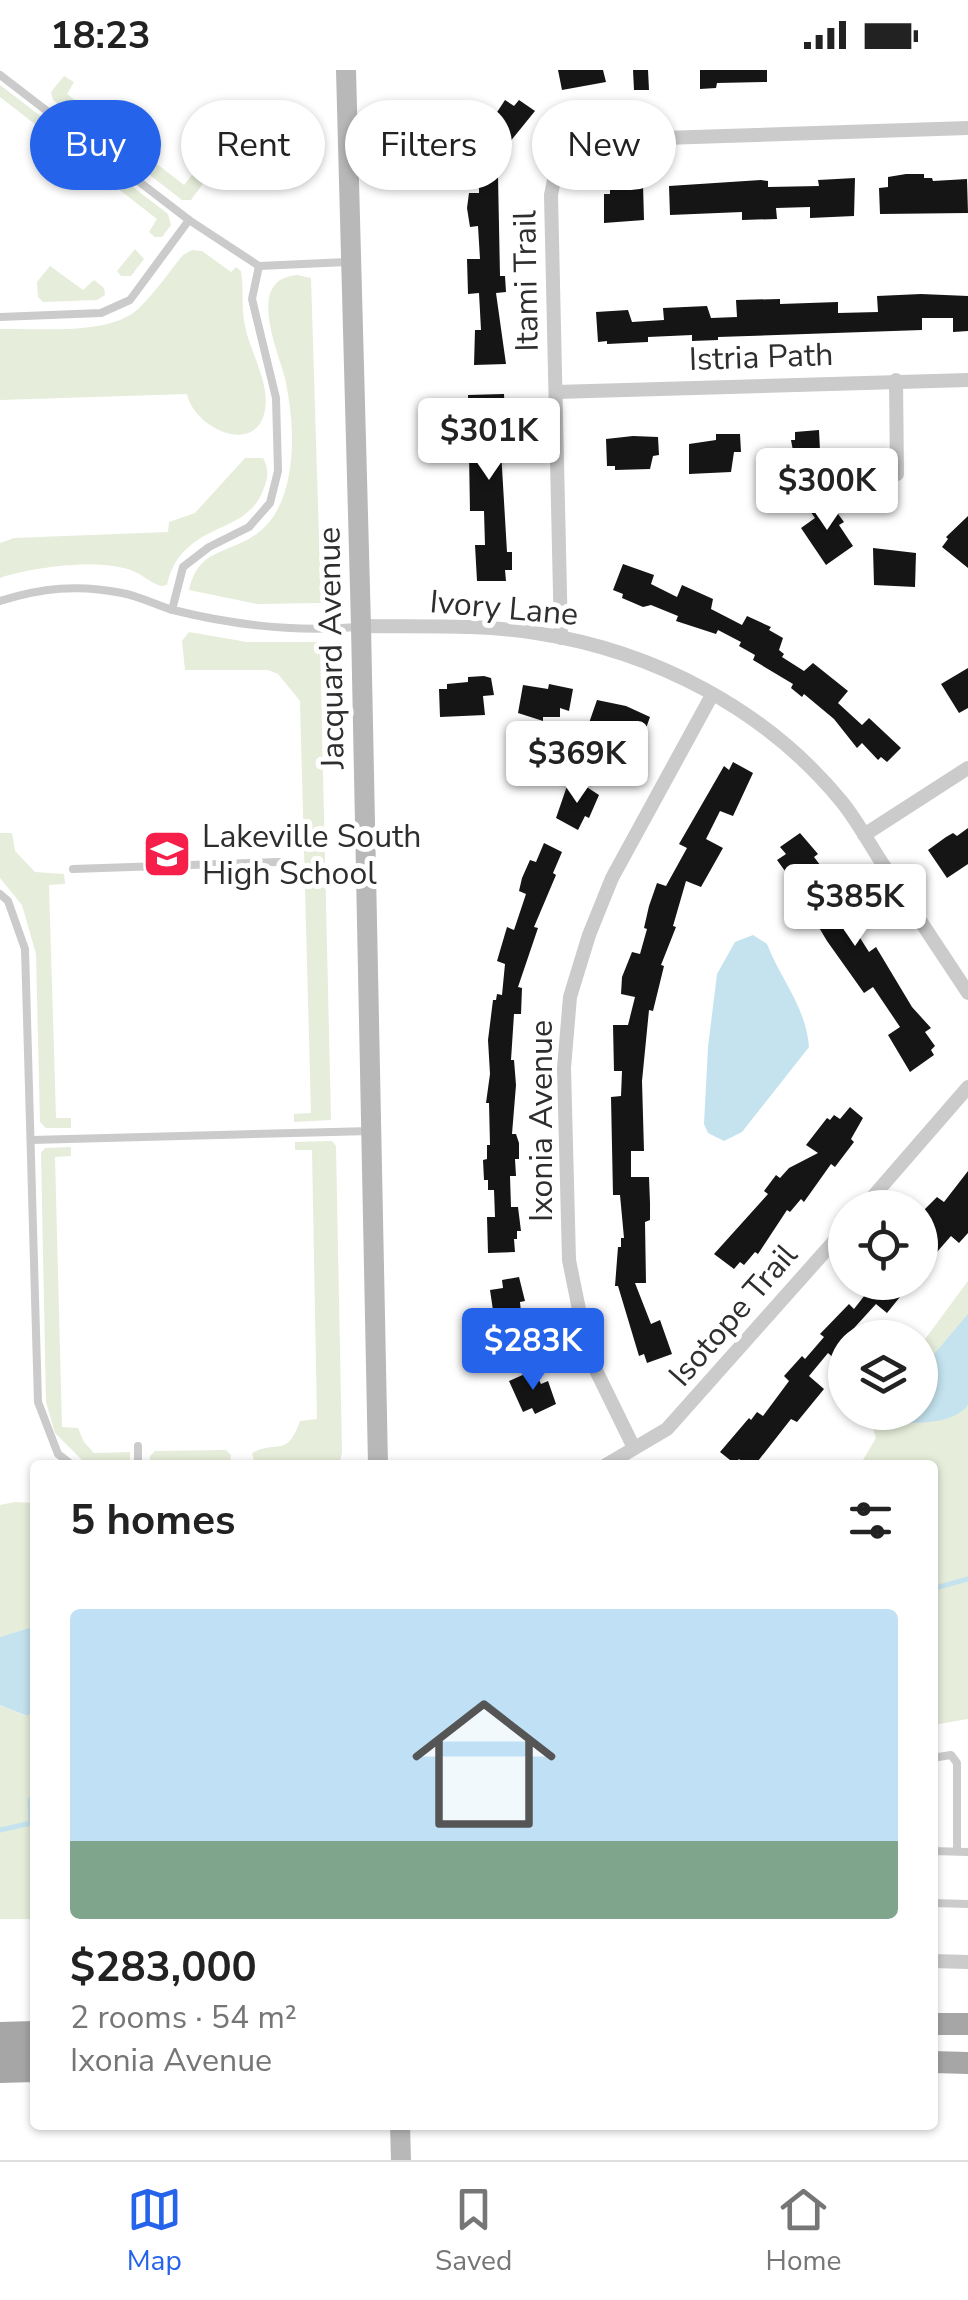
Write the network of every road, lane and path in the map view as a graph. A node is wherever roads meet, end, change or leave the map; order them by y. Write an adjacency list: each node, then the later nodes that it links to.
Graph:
1 (346, 70): 5 (street, Jacquard Avenue)
2 (0, 75): 4 (lane)
3 (968, 128): 10 (street, Itami Trail)
4 (190, 220): 6 (lane); 7 (lane)
5 (349, 262): 6 (lane); 14 (street, Jacquard Avenue)
6 (259, 266): 13 (lane)
7 (0, 317)
8 (896, 380): 9 (street, Istria Path); 10 (street, Istria Path); 11 (street)
9 (968, 380)
10 (556, 392): 15 (street, Itami Trail)
11 (896, 474)
12 (0, 601): 13 (lane)
13 (172, 610): 14 (lane)
14 (362, 626): 15 (street, Ivory Lane); 24 (street, Jacquard Avenue)
15 (561, 638): 16 (street, Ivory Lane)
16 (712, 695): 18 (street, Ivory Lane); 29 (street, Ixonia Avenue)
17 (968, 768): 18 (street)
18 (864, 835): 22 (street, Ivory Lane)
19 (279, 862): 20 (lane)
20 (73, 869)
21 (0, 894): 25 (lane)
22 (968, 993)
23 (968, 1087): 26 (street)
24 (371, 1131): 25 (lane); 32 (street, Jacquard Avenue)
25 (30, 1140): 30 (lane)
26 (879, 1190)
27 (828, 1249): 29 (street, Isotope Trail)
28 (138, 1446): 31 (lane)
29 (634, 1448): 33 (street, Isotope Trail)
30 (66, 1460)
31 (138, 1460)
32 (378, 1460)
33 (614, 1460)
34 (938, 1757): 36 (lane)
35 (938, 1851): 36 (lane)
36 (963, 1852)
37 (938, 1903): 38 (lane)
38 (968, 1904)
39 (938, 1961): 40 (street)
40 (968, 1962)
41 (938, 2024): 42 (main road)
42 (968, 2024)
43 (30, 2032): 44 (main road)
44 (0, 2034)
45 (30, 2052): 46 (main road)
46 (0, 2054)
47 (938, 2062): 48 (main road)
48 (968, 2062)
49 (30, 2071): 50 (main road)
50 (0, 2072)
51 (400, 2130): 52 (street)
52 (401, 2160)

